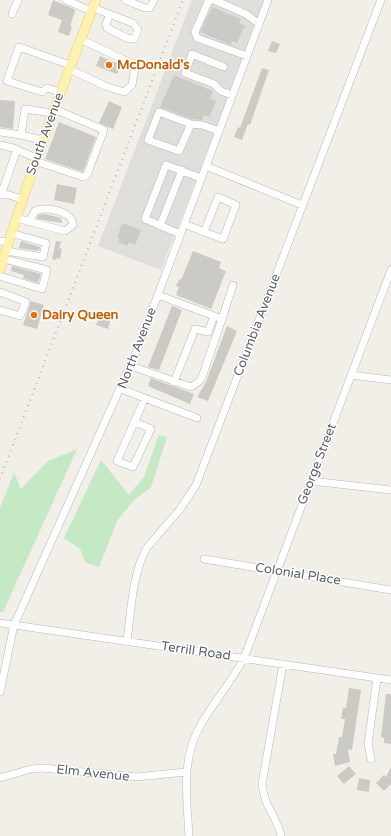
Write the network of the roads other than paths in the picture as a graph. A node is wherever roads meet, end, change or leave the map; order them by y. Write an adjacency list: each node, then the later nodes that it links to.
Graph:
1 (18, 0): 9 (street)
2 (125, 0): 3 (street)
3 (154, 0)
4 (212, 0): 11 (street); 13 (street)
5 (268, 0): 11 (street, North Avenue)
6 (381, 0): 32 (street, Columbia Avenue)
7 (70, 1): 8 (street)
8 (93, 6): 10 (street); 12 (main road, South Avenue)
9 (12, 14)
10 (110, 14): 10 (street)
11 (259, 24): 13 (street, North Avenue)
12 (80, 40): 14 (main road, South Avenue); 14 (street)
13 (247, 56): 17 (street, North Avenue)
14 (70, 67): 16 (main road, South Avenue); 16 (street)
15 (224, 67): 17 (street)
16 (60, 92): 18 (main road, South Avenue)
17 (232, 95): 20 (street, North Avenue)
18 (53, 111): 22 (street); 23 (main road, South Avenue); 26 (street)
19 (191, 124): 19 (street); 20 (street)
20 (219, 131): 27 (street, North Avenue)
21 (0, 132): 22 (street)
22 (20, 135): 23 (street)
23 (42, 140): 26 (main road, South Avenue)
24 (0, 145): 25 (street)
25 (17, 150): 26 (street); 30 (street)
26 (35, 159): 31 (main road, South Avenue)
27 (206, 166): 29 (street, North Avenue); 32 (street)
28 (182, 170): 29 (street); 36 (street); 36 (street)
29 (201, 178): 35 (street, North Avenue)
30 (0, 195): 31 (street)
31 (22, 199): 33 (main road, South Avenue)
32 (302, 205): 66 (street, Columbia Avenue)
33 (16, 218): 34 (street); 38 (main road, South Avenue)
34 (29, 222): 34 (street)
35 (184, 224): 37 (street); 39 (street, North Avenue)
36 (160, 226): 39 (street)
37 (204, 232): 37 (street)
38 (11, 233): 40 (main road, South Avenue); 40 (street)
39 (180, 234): 47 (street, North Avenue)
40 (3, 250): 41 (main road, South Avenue); 43 (street)
41 (0, 270)
42 (391, 270): 45 (street, George Street)
43 (0, 276)
44 (233, 285): 50 (street)
45 (388, 286): 52 (street, George Street)
46 (0, 292): 48 (street)
47 (158, 295): 49 (street); 51 (street, North Avenue)
48 (0, 310)
49 (214, 316): 50 (street); 54 (street)
50 (222, 319): 54 (street)
51 (131, 366): 54 (street); 55 (street, North Avenue)
52 (351, 375): 53 (street); 59 (street, George Street)
53 (391, 380)
54 (174, 382)
55 (121, 389): 56 (street); 65 (street, North Avenue)
56 (145, 398): 57 (street); 58 (street)
57 (197, 418)
58 (134, 422): 58 (street)
59 (311, 481): 60 (street); 62 (street, George Street)
60 (391, 490)
61 (204, 559): 62 (street, Colonial Place)
62 (277, 570): 63 (street, Colonial Place); 67 (street, George Street)
63 (391, 590)
64 (0, 623): 65 (street, Terrill Road)
65 (14, 625): 66 (street, Terrill Road); 71 (street, North Avenue)
66 (127, 641): 67 (street, Terrill Road)
67 (244, 658): 68 (street, Terrill Road); 73 (street, George Street)
68 (283, 664): 69 (street, Terrill Road); 76 (street)
69 (377, 678): 70 (street, Terrill Road); 72 (street)
70 (391, 680)
71 (0, 692)
72 (370, 759)
73 (186, 772): 74 (street, Elm Avenue); 75 (street, George Street)
74 (0, 778)
75 (189, 836)
76 (281, 836)

